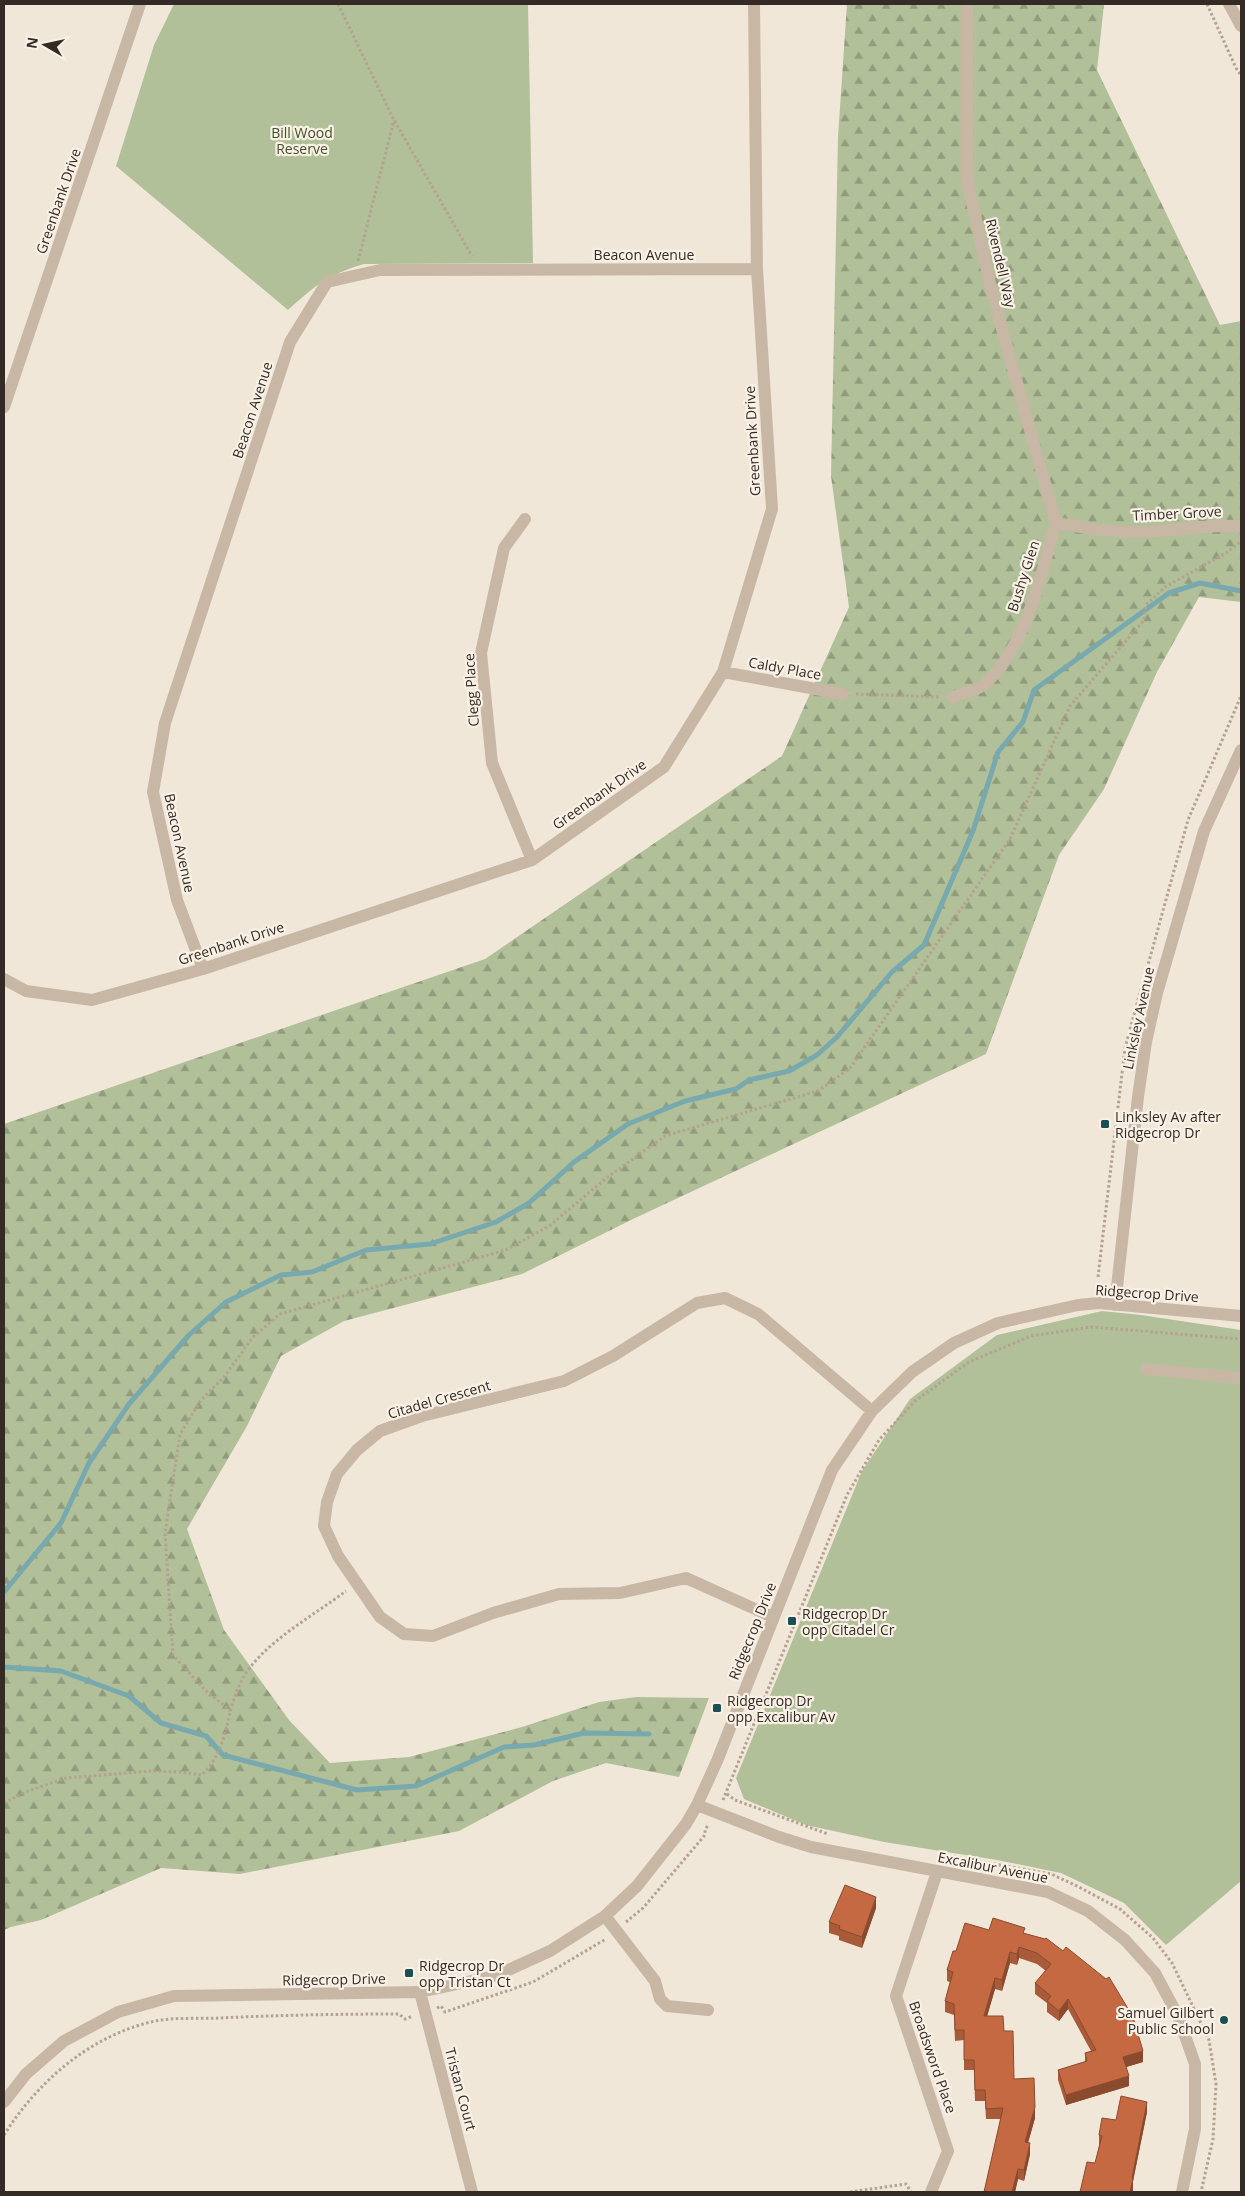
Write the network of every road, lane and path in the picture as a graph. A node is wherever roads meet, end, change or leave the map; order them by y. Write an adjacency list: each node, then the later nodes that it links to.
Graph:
1 (140, 4): 13 (street, Greenbank Drive)
2 (338, 4): 9 (path)
3 (754, 4): 11 (street, Greenbank Drive)
4 (967, 4): 15 (street, Rivendell Way)
5 (1208, 4): 8 (path)
6 (1230, 4): 7 (street)
7 (1241, 26)
8 (1241, 75)
9 (394, 120): 10 (path); 12 (path)
10 (480, 269): 11 (street, Beacon Avenue); 12 (street, Beacon Avenue)
11 (757, 269): 18 (street, Greenbank Drive)
12 (354, 276): 23 (street, Beacon Avenue)
13 (4, 407)
14 (525, 519): 22 (street, Clegg Place)
15 (1056, 523): 16 (street, Timber Grove); 20 (street, Bushy Glen)
16 (1241, 526)
17 (1241, 540): 33 (path)
18 (723, 672): 19 (street, Caldy Place); 22 (street, Greenbank Drive)
19 (843, 694): 20 (path)
20 (953, 697)
21 (1241, 750): 25 (street, Linksley Avenue)
22 (532, 860): 23 (street, Greenbank Drive)
23 (203, 968): 24 (street, Greenbank Drive)
24 (4, 979)
25 (1115, 1305): 26 (street, Ridgecrop Drive); 30 (street, Ridgecrop Drive)
26 (1241, 1316)
27 (1241, 1339): 34 (path)
28 (1146, 1368): 29 (street)
29 (1241, 1378)
30 (872, 1411): 31 (street, Citadel Crescent); 32 (street, Ridgecrop Drive)
31 (356, 1583): 32 (street, Citadel Crescent); 33 (path)
32 (773, 1617): 36 (street, Ridgecrop Drive)
33 (231, 1711): 35 (path)
34 (727, 1794): 37 (path); 38 (path)
35 (4, 1803)
36 (697, 1805): 37 (street, Excalibur Avenue); 41 (street, Ridgecrop Drive)
37 (715, 1812): 40 (street, Excalibur Avenue); 42 (path)
38 (836, 1836)
39 (954, 1857): 53 (path)
40 (937, 1872): 51 (street, Broadsword Place); 52 (street, Excalibur Avenue)
41 (605, 1916): 42 (street); 43 (street, Ridgecrop Drive)
42 (617, 1930): 44 (street); 45 (path)
43 (420, 1992): 45 (street, Tristan Court); 46 (street, Ridgecrop Drive)
44 (708, 2010)
45 (425, 2012): 47 (path); 48 (street, Tristan Court)
46 (4, 2102)
47 (4, 2135)
48 (472, 2192)
49 (850, 2192): 50 (path)
50 (911, 2192)
51 (931, 2192)
52 (1182, 2192)
53 (1201, 2192)

